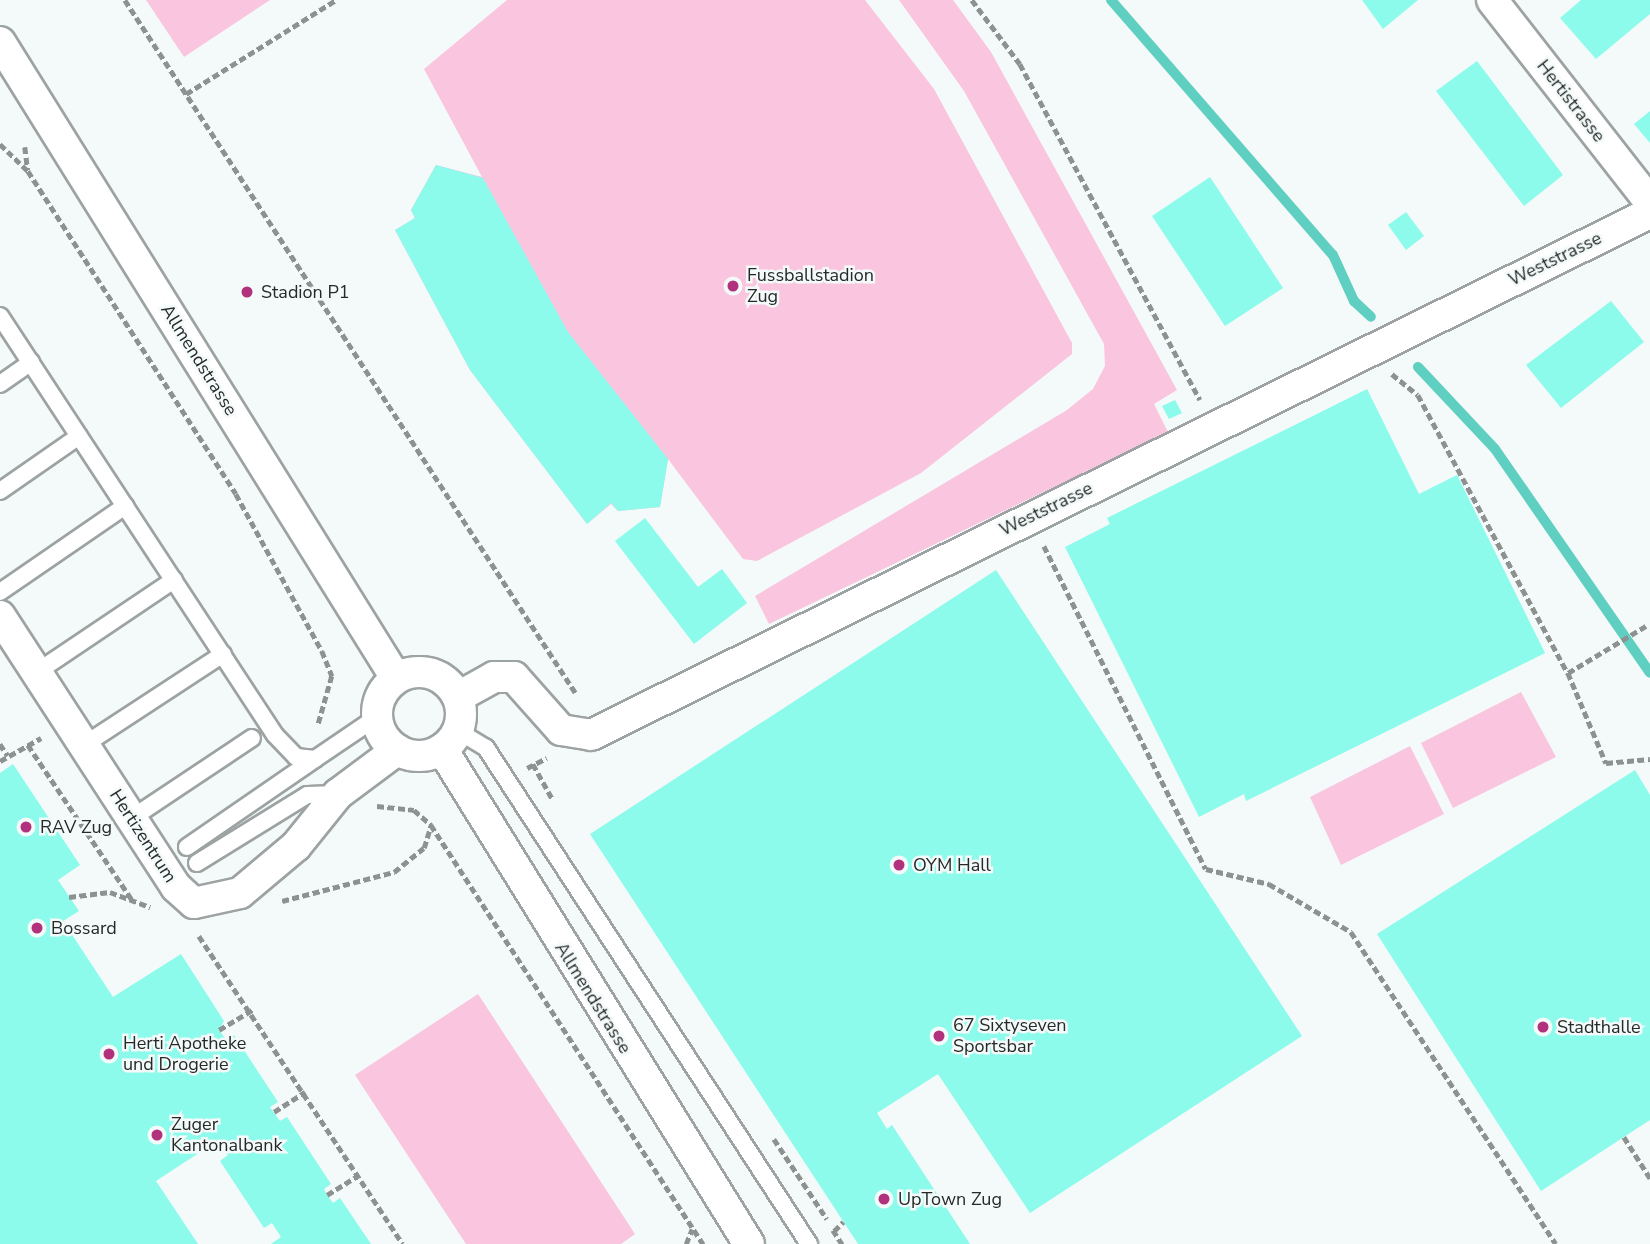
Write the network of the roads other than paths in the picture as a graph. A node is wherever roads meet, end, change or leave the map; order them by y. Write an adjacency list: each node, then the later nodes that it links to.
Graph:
1 (1492, 0): 3 (street, Hertistrasse)
2 (3, 53): 16 (street, Allmendstrasse)
3 (1650, 202)
4 (1650, 213): 17 (street, Weststrasse)
5 (0, 316): 6 (lane)
6 (31, 362): 7 (lane); 8 (lane)
7 (0, 384)
8 (79, 436): 9 (lane); 10 (lane)
9 (0, 491)
10 (125, 506): 11 (lane); 12 (lane)
11 (174, 580): 14 (lane); 15 (lane)
12 (0, 593)
13 (0, 615): 15 (street, Hertizentrum)
14 (222, 654): 19 (lane); 23 (lane)
15 (37, 672): 19 (street, Hertizentrum)
16 (396, 678): 17 (street); 18 (street)
17 (458, 697): 21 (street)
18 (377, 717): 22 (street); 23 (lane)
19 (77, 735): 25 (street, Hertizentrum)
20 (252, 738): 25 (lane)
21 (450, 740): 22 (street); 28 (street, Allmendstrasse); 29 (lane)
22 (397, 750): 24 (street, Hertizentrum)
23 (315, 759): 26 (lane)
24 (338, 794): 25 (street, Hertizentrum); 27 (lane)
25 (132, 818)
26 (187, 847)
27 (197, 863)
28 (749, 1244)
29 (809, 1244)

